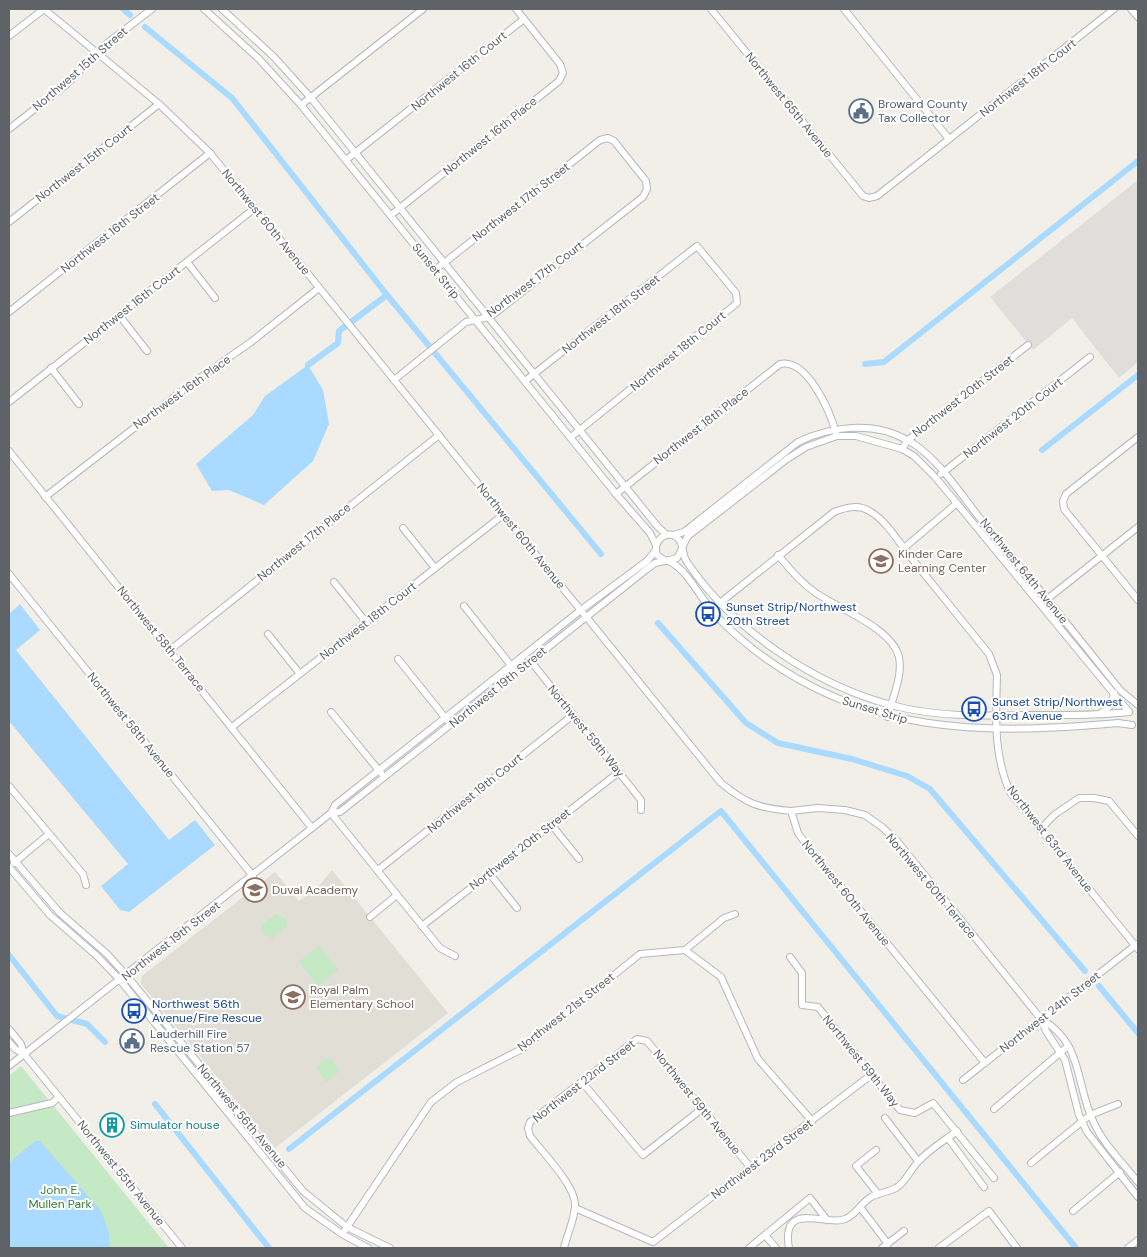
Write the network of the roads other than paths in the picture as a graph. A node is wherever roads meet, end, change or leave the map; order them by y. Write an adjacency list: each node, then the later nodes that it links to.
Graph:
1 (44, 9): 14 (street); 15 (street, Northwest 60th Avenue)
2 (152, 9): 15 (street, Northwest 15th Street)
3 (204, 9): 13 (street, Sunset Strip)
4 (223, 9): 13 (street); 16 (street, Sunset Strip)
5 (423, 9): 16 (street)
6 (516, 9): 12 (street)
7 (711, 9): 25 (street, Northwest 65th Avenue)
8 (844, 9): 20 (street)
9 (1114, 9): 20 (street, Northwest 18th Court)
10 (1131, 9): 11 (street)
11 (1138, 17)
12 (524, 19): 22 (street, Northwest 16th Court); 27 (street, Northwest 16th Place)
13 (216, 20): 18 (street, Sunset Strip)
14 (9, 36)
15 (96, 54): 17 (street, Northwest 60th Avenue); 19 (street, Northwest 15th Street)
16 (311, 98): 18 (street); 22 (street, Sunset Strip)
17 (159, 104): 21 (street, Northwest 60th Avenue); 29 (street, Northwest 15th Court)
18 (301, 105): 23 (street, Sunset Strip)
19 (9, 130)
20 (949, 139): 25 (street, Northwest 18th Court)
21 (210, 153): 26 (street, Northwest 60th Avenue); 36 (street, Northwest 16th Street)
22 (356, 153): 23 (street, Northwest 16th Court); 27 (street, Sunset Strip)
23 (346, 160): 28 (street, Sunset Strip)
24 (648, 189): 31 (street, Northwest 17th Street); 38 (street, Northwest 17th Court)
25 (869, 198)
26 (255, 208): 30 (street, Northwest 16th Court); 33 (street, Northwest 60th Avenue)
27 (400, 208): 28 (street, Northwest 16th Place); 31 (street, Sunset Strip)
28 (391, 215): 32 (street, Sunset Strip)
29 (9, 222)
30 (187, 262): 34 (street); 37 (street, Northwest 16th Court)
31 (444, 262): 32 (street, Northwest 17th Street); 38 (street, Sunset Strip)
32 (435, 270): 39 (street, Sunset Strip)
33 (319, 288): 45 (street, Northwest 60th Avenue); 61 (street, Northwest 16th Place)
34 (215, 298)
35 (737, 303): 44 (street, Northwest 18th Street); 49 (street, Northwest 18th Court)
36 (9, 312)
37 (119, 315): 41 (street); 43 (street, Northwest 16th Court)
38 (489, 317): 39 (street, Northwest 17th Court); 44 (street, Sunset Strip)
39 (476, 320): 45 (street, Northwest 17th Court); 46 (street, Sunset Strip)
40 (1028, 345): 54 (street, Northwest 20th Street)
41 (148, 351)
42 (1090, 357): 57 (street, Northwest 20th Court)
43 (52, 368): 47 (street, Northwest 16th Court); 48 (street)
44 (535, 374): 46 (street, Northwest 18th Street); 49 (street, Sunset Strip)
45 (394, 380): 51 (street, Northwest 60th Avenue)
46 (525, 381): 52 (street, Sunset Strip)
47 (9, 402)
48 (80, 404)
49 (581, 429): 52 (street, Northwest 18th Court); 59 (street, Sunset Strip)
50 (836, 432): 54 (street); 55 (street); 59 (street, Northwest 18th Place); 66 (street); 68 (street)
51 (438, 434): 63 (street, Northwest 60th Avenue); 86 (street, Northwest 17th Place)
52 (571, 437): 60 (street, Sunset Strip)
53 (1138, 437): 71 (street)
54 (908, 440): 55 (street, Northwest 20th Street); 57 (street, Northwest 64th Avenue)
55 (902, 449): 58 (street, Northwest 64th Avenue)
56 (9, 451): 61 (street, Northwest 58th Terrace)
57 (943, 472): 58 (street, Northwest 20th Court); 76 (street, Northwest 64th Avenue)
58 (936, 478): 62 (street, Northwest 64th Avenue)
59 (626, 486): 60 (street, Northwest 18th Place); 66 (street, Sunset Strip)
60 (616, 494): 67 (street, Sunset Strip)
61 (45, 496): 86 (street, Northwest 58th Terrace)
62 (957, 503): 69 (street); 79 (street, Northwest 64th Avenue)
63 (503, 514): 73 (street, Northwest 18th Court); 81 (street, Northwest 60th Avenue)
64 (1138, 527): 71 (street)
65 (403, 528): 73 (street)
66 (670, 535): 67 (street); 68 (street)
67 (656, 547): 72 (street); 81 (street, Northwest 19th Street)
68 (682, 548): 72 (street); 78 (street, Sunset Strip)
69 (904, 548): 70 (street, Northwest 63rd Avenue); 102 (street, Northwest 63rd Avenue)
70 (778, 555): 78 (street); 96 (street)
71 (1102, 556): 76 (street); 77 (street)
72 (667, 561): 82 (street, Sunset Strip); 83 (street, Northwest 19th Street)
73 (435, 568): 84 (street, Northwest 18th Court)
74 (9, 574): 127 (street, Northwest 58th Avenue)
75 (334, 582): 84 (street)
76 (1047, 599): 79 (street); 97 (street, Northwest 64th Avenue)
77 (1138, 600)
78 (720, 602): 82 (street); 93 (street, Sunset Strip)
79 (1041, 604): 95 (street, Northwest 64th Avenue)
80 (464, 606): 90 (street)
81 (581, 610): 83 (street, Northwest 60th Avenue); 87 (street, Northwest 19th Street)
82 (711, 610): 94 (street, Sunset Strip)
83 (586, 616): 89 (street, Northwest 19th Street); 114 (street, Northwest 60th Avenue)
84 (366, 622): 92 (street, Northwest 18th Court)
85 (268, 634): 92 (street)
86 (170, 650): 107 (street, Northwest 58th Terrace)
87 (525, 654): 89 (street, Northwest 59th Way); 90 (street, Northwest 19th Street)
88 (398, 659): 104 (street)
89 (530, 660): 91 (street, Northwest 19th Street); 101 (street, Northwest 59th Way)
90 (511, 664): 91 (street); 104 (street, Northwest 19th Street)
91 (516, 672): 105 (street, Northwest 19th Street)
92 (300, 674): 107 (street, Northwest 18th Court)
93 (817, 676): 94 (street); 96 (street, Sunset Strip)
94 (812, 688): 103 (street, Sunset Strip)
95 (1113, 692): 99 (street, Northwest 64th Avenue); 100 (street)
96 (890, 705): 102 (street, Sunset Strip); 103 (street)
97 (1138, 705): 99 (street)
98 (330, 712): 109 (street)
99 (1129, 712): 100 (street, Sunset Strip); 106 (street)
100 (1100, 714): 102 (street, Sunset Strip)
101 (572, 715): 110 (street, Northwest 59th Way); 125 (street, Northwest 19th Court)
102 (996, 716): 108 (street, Northwest 63rd Avenue)
103 (888, 717): 108 (street, Sunset Strip)
104 (445, 718): 105 (street); 109 (street, Northwest 19th Street)
105 (450, 724): 111 (street, Northwest 19th Street)
106 (1135, 726): 108 (street, Sunset Strip)
107 (232, 727): 117 (street, Northwest 58th Terrace)
108 (996, 728): 118 (street, Northwest 63rd Avenue)
109 (379, 770): 111 (street); 115 (street, Northwest 19th Street)
110 (618, 772): 113 (street, Northwest 59th Way); 116 (street, Northwest 20th Street)
111 (384, 777): 115 (street, Northwest 19th Street)
112 (9, 786): 119 (street)
113 (642, 810)
114 (791, 811): 140 (street, Northwest 60th Terrace); 147 (street, Northwest 60th Avenue)
115 (331, 813): 117 (street, Northwest 19th Street); 125 (street)
116 (551, 824): 122 (street); 126 (street, Northwest 20th Street)
117 (312, 828): 127 (street, Northwest 19th Street)
118 (1040, 830): 120 (street); 134 (street, Northwest 63rd Avenue)
119 (49, 834): 123 (street); 128 (street)
120 (1138, 836)
121 (9, 854): 123 (street, Northwest 56th Avenue)
122 (579, 859)
123 (15, 862): 124 (street); 138 (street, Northwest 56th Avenue)
124 (9, 867): 139 (street, Northwest 56th Avenue)
125 (378, 870): 129 (street)
126 (489, 873): 130 (street); 133 (street, Northwest 20th Street)
127 (253, 876): 138 (street, Northwest 19th Street)
128 (86, 885)
129 (398, 895): 132 (street); 133 (street)
130 (517, 908)
131 (736, 914): 135 (street)
132 (370, 918)
133 (422, 926): 136 (street)
134 (1137, 946): 140 (street, Northwest 24th Street)
135 (685, 950): 159 (street); 178 (street, Northwest 21st Street)
136 (455, 956)
137 (790, 958): 149 (street, Northwest 59th Way)
138 (126, 975): 139 (street, Northwest 19th Street); 178 (street, Northwest 56th Avenue)
139 (120, 980): 146 (street, Northwest 19th Street); 180 (street, Northwest 56th Avenue)
140 (1041, 1019): 144 (street, Northwest 60th Terrace); 145 (street, Northwest 60th Terrace); 147 (street, Northwest 24th Street)
141 (9, 1029): 146 (street, Northwest 55th Avenue)
142 (642, 1038): 151 (street, Northwest 22nd Street); 154 (street, Northwest 59th Avenue)
143 (9, 1042): 146 (street, Northwest 55th Avenue)
144 (1068, 1046): 145 (street); 157 (street, Northwest 60th Terrace)
145 (1061, 1052): 155 (street); 160 (street, Northwest 60th Terrace)
146 (24, 1054): 148 (street, Northwest 19th Street); 152 (street, Northwest 55th Avenue)
147 (985, 1062): 150 (street, Northwest 24th Street)
148 (9, 1066)
149 (871, 1075): 159 (street, Northwest 23rd Street); 161 (street, Northwest 59th Way)
150 (963, 1080)
151 (582, 1082): 154 (street); 175 (street, Northwest 22nd Street)
152 (59, 1097): 156 (street); 184 (street, Northwest 55th Avenue)
153 (1118, 1104): 157 (street)
154 (703, 1108): 166 (street, Northwest 59th Avenue)
155 (994, 1109)
156 (9, 1113)
157 (1090, 1115): 160 (street); 167 (street, Northwest 60th Terrace)
158 (885, 1118): 164 (street)
159 (812, 1121): 166 (street, Northwest 23rd Street)
160 (1082, 1121): 165 (street); 168 (street, Northwest 60th Terrace)
161 (957, 1131): 162 (street); 169 (street, Northwest 59th Way)
162 (948, 1138): 164 (street); 171 (street)
163 (876, 1150): 172 (street)
164 (918, 1161): 172 (street)
165 (1031, 1163)
166 (750, 1167): 175 (street, Northwest 23rd Street)
167 (1126, 1167): 168 (street); 170 (street, Northwest 60th Terrace)
168 (1119, 1173): 173 (street, Northwest 60th Terrace); 176 (street)
169 (994, 1178)
170 (1138, 1180)
171 (984, 1187)
172 (878, 1194): 174 (street)
173 (1138, 1197)
174 (860, 1207): 177 (street); 183 (street)
175 (575, 1208): 187 (street)
176 (1073, 1211)
177 (827, 1220): 181 (street); 190 (street)
178 (347, 1227): 180 (street, Northwest 21st Street); 186 (street, Northwest 56th Avenue)
179 (904, 1231): 183 (street)
180 (342, 1234): 185 (street, Northwest 56th Avenue)
181 (765, 1235): 188 (street); 189 (street)
182 (1138, 1240): 193 (street)
183 (885, 1246)
184 (182, 1248)
185 (368, 1248)
186 (390, 1248)
187 (564, 1248)
188 (749, 1248)
189 (776, 1248)
190 (789, 1248)
191 (939, 1248): 192 (street)
192 (1017, 1248)
193 (1128, 1248)

